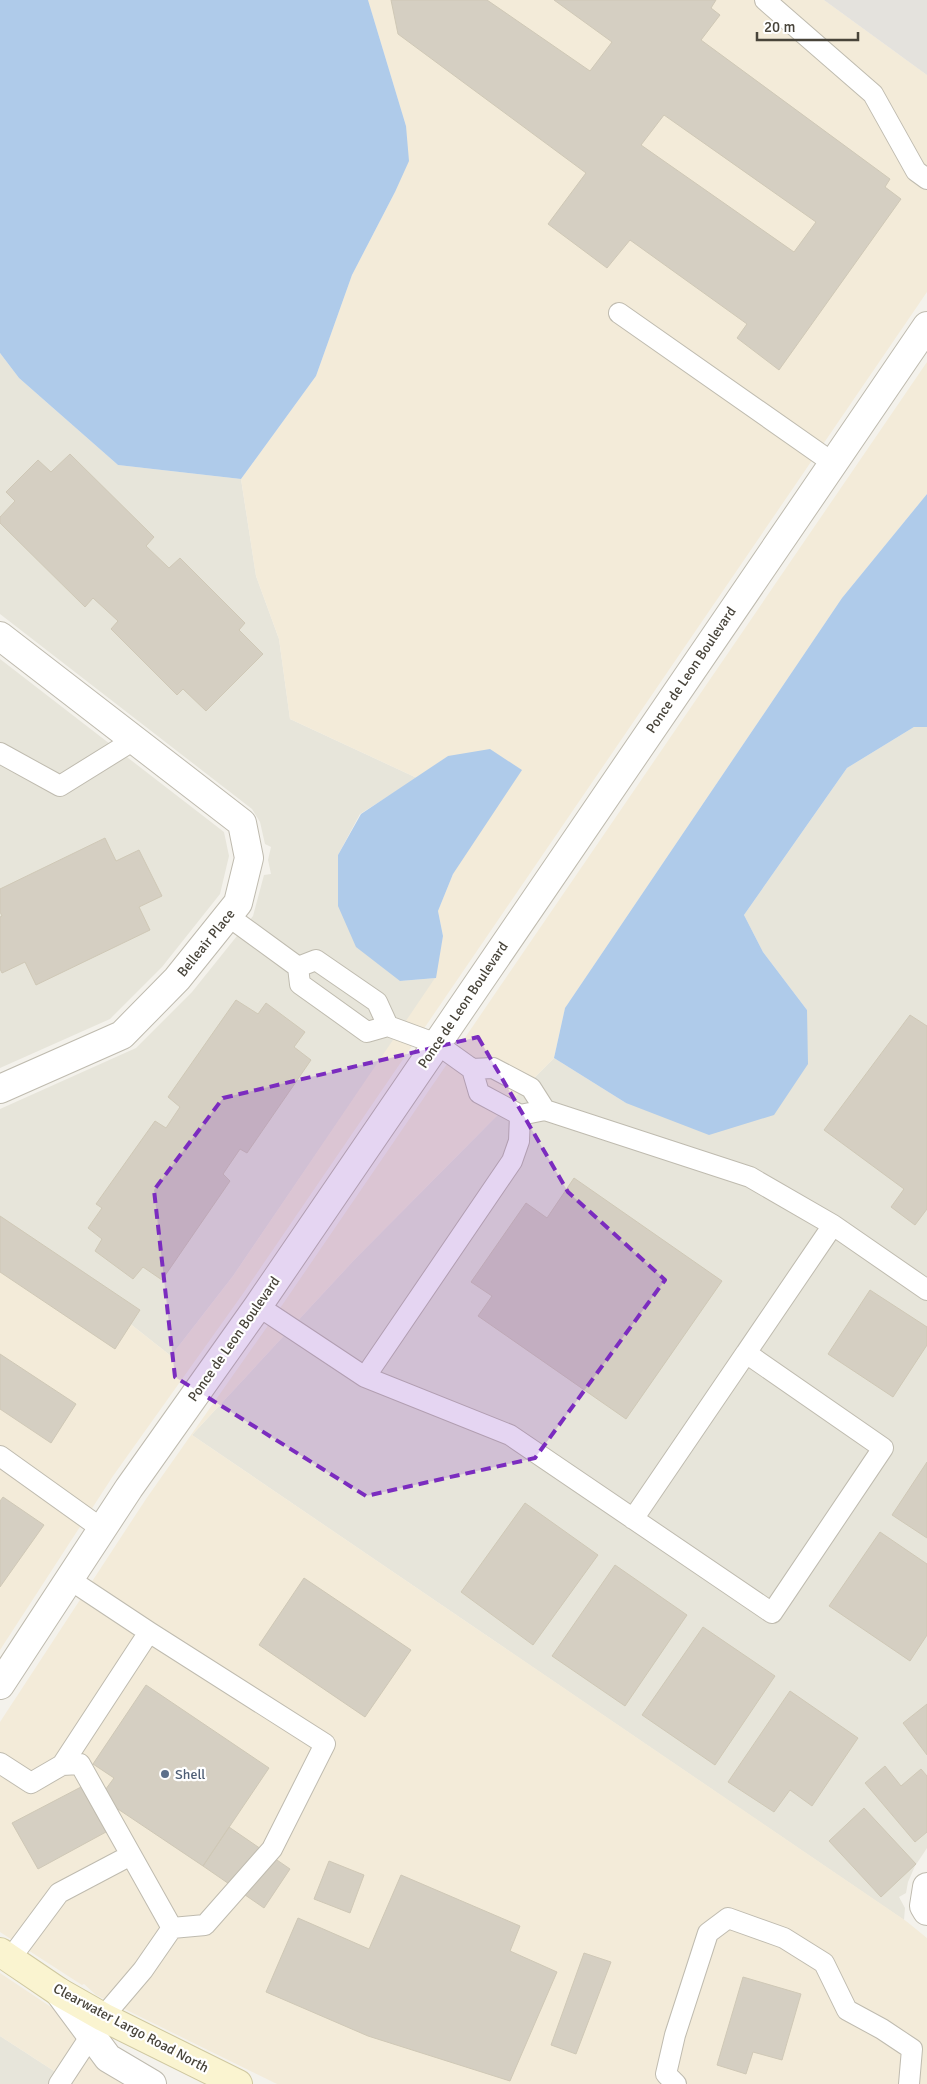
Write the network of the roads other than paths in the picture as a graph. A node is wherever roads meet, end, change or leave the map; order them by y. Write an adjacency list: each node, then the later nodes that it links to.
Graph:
1 (764, 0): 2 (lane)
2 (927, 179)
3 (619, 313): 5 (lane)
4 (927, 326): 5 (street, Ponce de Leon Boulevard)
5 (833, 463): 12 (street, Ponce de Leon Boulevard)
6 (0, 636): 7 (street, Belleair Place)
7 (134, 740): 8 (lane); 9 (street, Belleair Place)
8 (0, 753)
9 (228, 916): 10 (lane); 14 (street, Belleair Place)
10 (298, 967): 11 (lane); 11 (lane)
11 (388, 1026): 12 (lane)
12 (437, 1044): 13 (lane); 19 (street, Ponce de Leon Boulevard)
13 (472, 1069): 15 (lane); 16 (lane)
14 (0, 1089)
15 (545, 1110): 16 (lane); 17 (lane)
16 (520, 1115): 21 (lane)
17 (834, 1225): 18 (lane); 20 (lane)
18 (927, 1290)
19 (258, 1306): 21 (lane); 24 (street, Ponce de Leon Boulevard)
20 (746, 1353): 23 (lane); 23 (lane)
21 (365, 1377): 23 (lane)
22 (0, 1456): 24 (lane)
23 (633, 1519)
24 (102, 1529): 25 (street, Ponce de Leon Boulevard)
25 (69, 1580): 26 (lane); 27 (street, Ponce de Leon Boulevard)
26 (149, 1632): 29 (lane); 31 (lane)
27 (3, 1672)
28 (0, 1764): 29 (lane)
29 (62, 1765): 30 (lane)
30 (131, 1855): 31 (lane); 32 (lane)
31 (172, 1928): 33 (lane)
32 (5, 1956): 33 (main road, Clearwater Largo Road North)
33 (97, 2026): 34 (lane); 35 (street); 36 (main road, Clearwater Largo Road North)
34 (59, 2084)
35 (152, 2084)
36 (238, 2084)
37 (676, 2084): 38 (lane)
38 (909, 2084)

